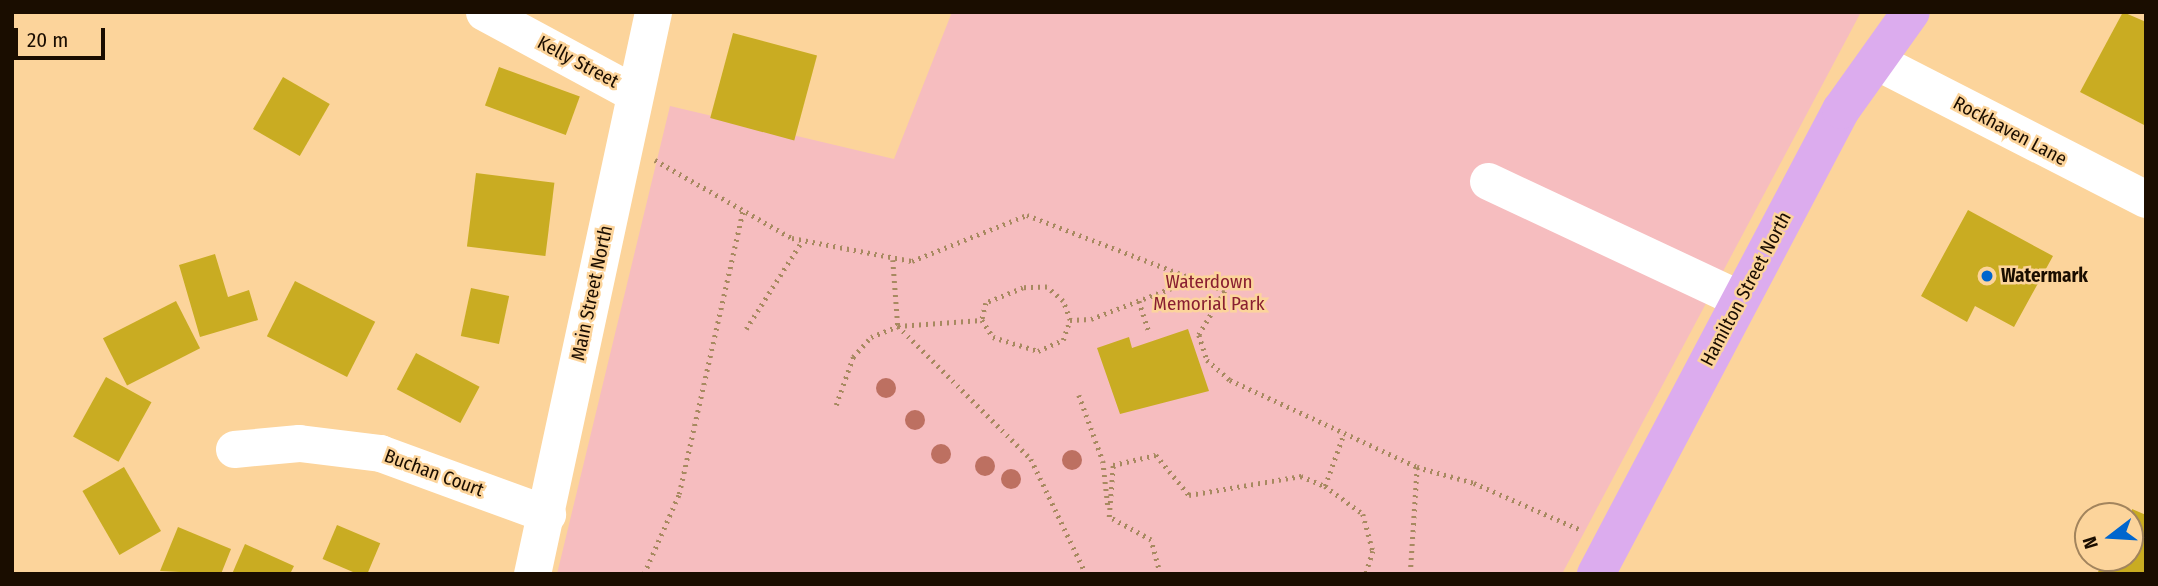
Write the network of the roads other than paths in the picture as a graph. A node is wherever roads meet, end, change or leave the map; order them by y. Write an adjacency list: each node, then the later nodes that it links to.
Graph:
1 (484, 12): 5 (street, Kelly Street)
2 (653, 12): 5 (street, Main Street North)
3 (1911, 12): 4 (main road, Hamilton Street North)
4 (1876, 61): 7 (street, Rockhaven Lane); 8 (main road, Hamilton Street North)
5 (634, 93): 10 (street, Main Street North)
6 (1488, 181): 8 (street)
7 (2146, 199)
8 (1740, 299): 12 (main road, Hamilton Street North)
9 (234, 449): 10 (street, Buchan Court)
10 (547, 514): 11 (street, Main Street North)
11 (532, 574)
12 (1595, 574)

